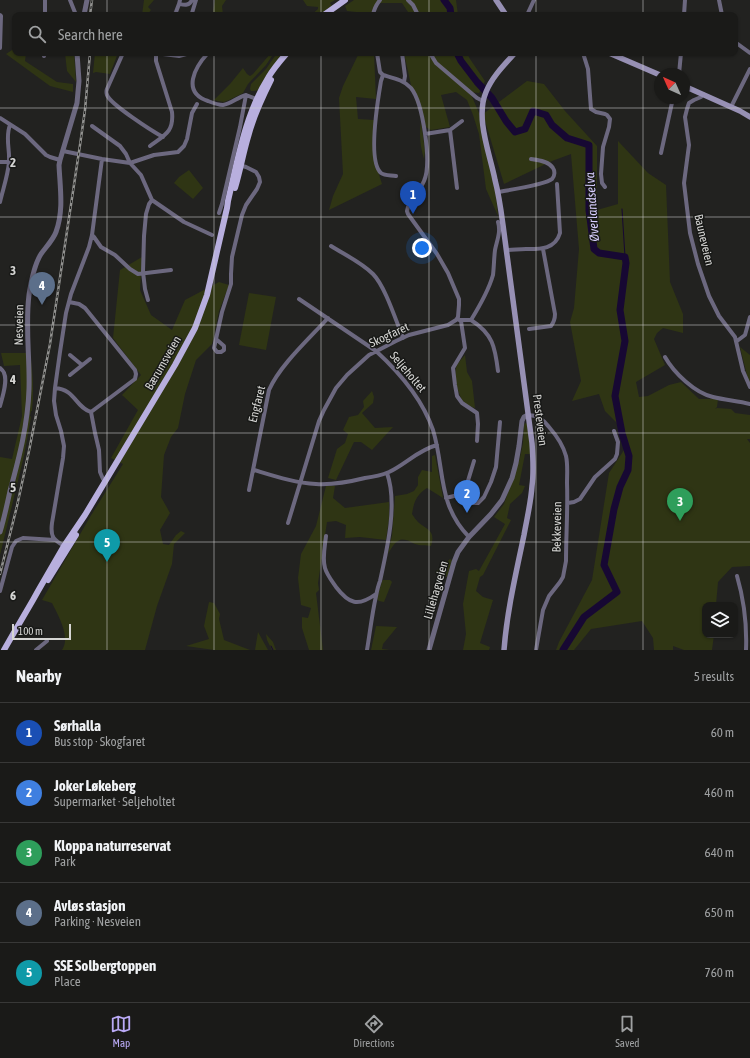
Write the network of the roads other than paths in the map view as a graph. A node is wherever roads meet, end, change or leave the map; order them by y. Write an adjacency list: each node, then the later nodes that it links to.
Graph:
1 (45, 0): 14 (street)
2 (70, 0): 15 (street)
3 (87, 0): 16 (street)
4 (192, 0): 13 (street)
5 (196, 0): 18 (street)
6 (345, 0): 19 (main road)
7 (380, 0): 20 (street)
8 (408, 0): 21 (street)
9 (496, 0): 22 (main road)
10 (534, 0): 23 (street)
11 (685, 0): 24 (street)
12 (719, 0): 25 (street)
13 (179, 2): 17 (street)
14 (45, 12)
15 (75, 12)
16 (85, 12)
17 (176, 12)
18 (192, 12)
19 (328, 12)
20 (374, 12)
21 (416, 12)
22 (504, 12)
23 (528, 12)
24 (684, 12)
25 (721, 12)
26 (1, 16): 28 (street)
27 (738, 44): 29 (street)
28 (0, 48)
29 (750, 53)
30 (77, 56): 64 (street, Nesveien)
31 (122, 56): 62 (street)
32 (155, 56): 62 (street)
33 (206, 56): 49 (street)
34 (285, 56): 50 (main road, Bærumsveien)
35 (377, 56): 45 (street)
36 (402, 56): 46 (street)
37 (432, 56): 51 (street)
38 (512, 56): 51 (main road)
39 (584, 56): 75 (street)
40 (616, 56): 44 (main road)
41 (681, 56): 42 (street)
42 (680, 68)
43 (750, 69): 54 (street)
44 (654, 72)
45 (383, 76): 46 (street); 73 (street)
46 (404, 82): 61 (street)
47 (690, 89): 48 (main road)
48 (703, 94): 54 (main road); 99 (street, Bauneveien)
49 (246, 95): 50 (street); 80 (street)
50 (259, 100): 72 (main road, Bærumsveien)
51 (483, 103): 77 (main road, Presteveien)
52 (197, 104): 71 (street)
53 (672, 104): 65 (street)
54 (731, 107): 55 (main road)
55 (750, 117)
56 (0, 118): 58 (street)
57 (462, 121): 60 (street)
58 (10, 125): 68 (street); 70 (street)
59 (92, 126): 71 (street)
60 (450, 130): 61 (street); 76 (street)
61 (425, 134): 94 (street)
62 (162, 137): 63 (street)
63 (150, 146)
64 (63, 151): 66 (street); 68 (street, Nesveien)
65 (661, 153)
66 (102, 159): 71 (street); 82 (street)
67 (531, 159): 77 (street)
68 (60, 160): 128 (street, Nesveien)
69 (0, 162): 70 (street)
70 (9, 162): 79 (street)
71 (130, 163): 78 (street)
72 (239, 165): 98 (street); 132 (main road, Bærumsveien)
73 (396, 176)
74 (557, 184): 85 (street)
75 (605, 187)
76 (456, 188)
77 (498, 192): 86 (main road, Presteveien)
78 (152, 200): 83 (street); 88 (street)
79 (0, 202)
80 (219, 214)
81 (498, 222): 95 (street)
82 (92, 235): 88 (street); 91 (street)
83 (212, 235)
84 (331, 246): 97 (street)
85 (543, 249): 86 (street); 96 (street)
86 (506, 250): 113 (main road, Presteveien)
87 (171, 270): 88 (street)
88 (143, 272): 90 (street)
89 (299, 299): 93 (street, Seljeholtet)
90 (148, 300)
91 (69, 302): 108 (street); 112 (street)
92 (750, 317): 99 (street)
93 (328, 318): 100 (street, Seljeholtet); 119 (street, Engfaret)
94 (459, 320): 95 (street, Skogfaret); 97 (street, Skogfaret); 116 (street)
95 (471, 320): 106 (street)
96 (529, 329)
97 (403, 338): 100 (street, Skogfaret)
98 (216, 339)
99 (737, 341): 109 (street, Bauneveien)
100 (376, 351): 117 (street, Seljeholtet); 122 (street, Skogfaret)
101 (70, 355): 104 (street)
102 (665, 357): 110 (street)
103 (90, 359): 104 (street)
104 (82, 365): 107 (street)
105 (0, 368): 111 (street)
106 (498, 371)
107 (70, 374)
108 (55, 388): 112 (street); 131 (street)
109 (750, 388)
110 (750, 404)
111 (0, 406)
112 (91, 412): 121 (street)
113 (528, 415): 126 (street, Bekkeveien); 130 (street, Lillehagveien); 141 (main road, Presteveien)
114 (500, 422): 124 (street)
115 (614, 431): 126 (street)
116 (477, 441)
117 (437, 445): 120 (street); 125 (street, Seljeholtet)
118 (474, 460): 124 (street)
119 (254, 470): 122 (street); 123 (street, Engfaret)
120 (387, 473): 122 (street); 135 (street)
121 (103, 479)
122 (301, 482): 127 (street, Skogfaret)
123 (249, 490)
124 (458, 495): 125 (street)
125 (446, 498): 130 (street, Seljeholtet)
126 (568, 503): 142 (street, Bekkeveien)
127 (288, 523)
128 (0, 532)
129 (326, 536): 135 (street)
130 (469, 537): 140 (street, Lillehagveien)
131 (55, 540): 132 (street); 134 (street)
132 (66, 547): 137 (main road, Bærumsveien)
133 (737, 576): 143 (street)
134 (0, 592)
135 (376, 594): 139 (street)
136 (47, 641): 138 (street)
137 (4, 650)
138 (36, 650)
139 (367, 650)
140 (430, 650)
141 (504, 650)
142 (536, 650)
143 (746, 650)

